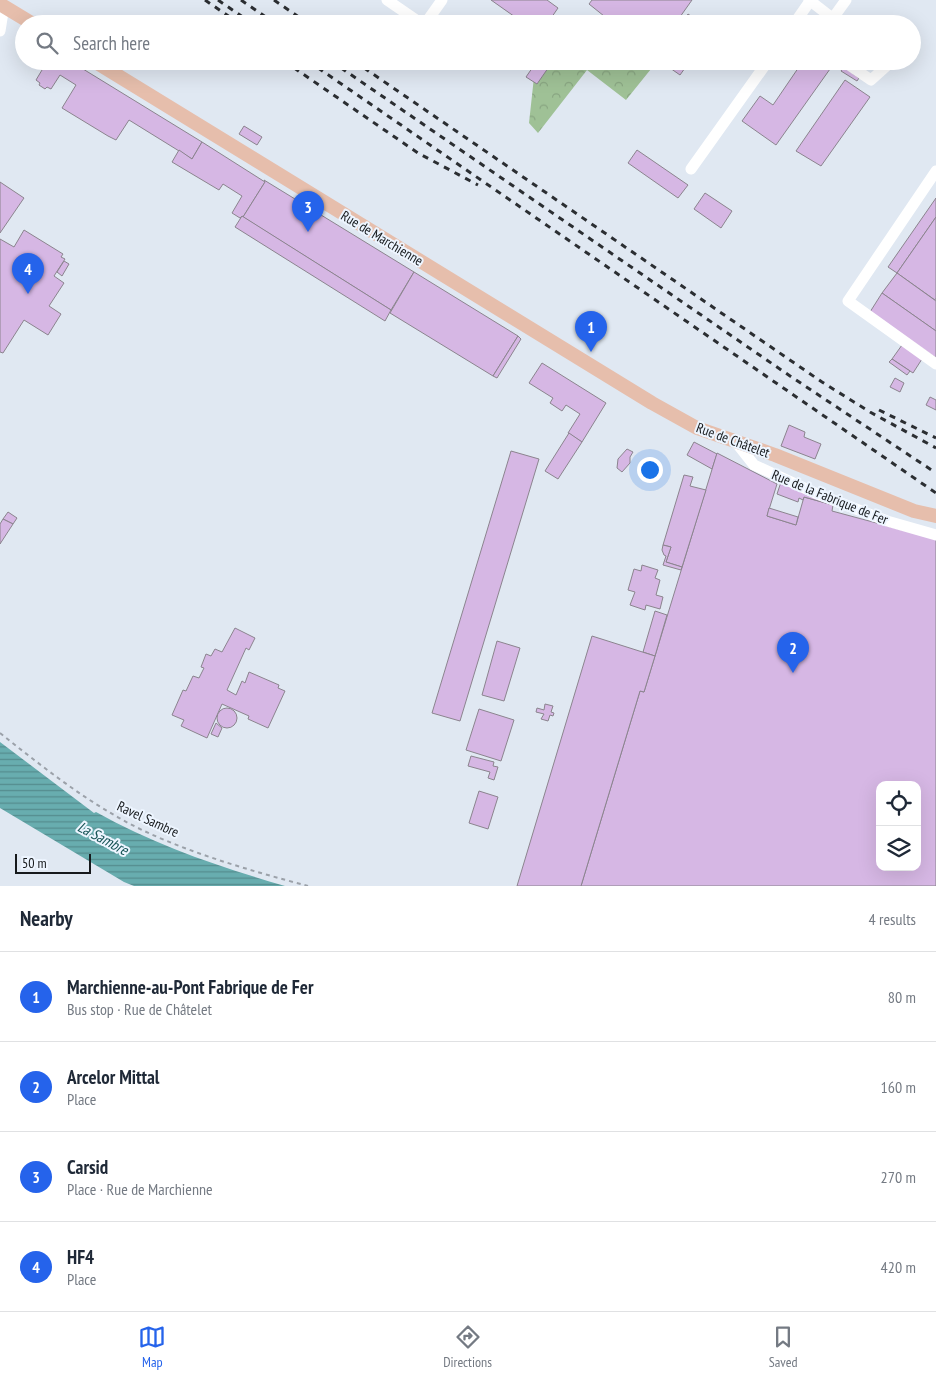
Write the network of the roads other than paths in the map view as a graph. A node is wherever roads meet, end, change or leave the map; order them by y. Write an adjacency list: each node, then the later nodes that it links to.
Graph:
1 (387, 0): 7 (street)
2 (442, 0): 8 (street)
3 (809, 0): 9 (street); 10 (street)
4 (846, 0): 11 (street)
5 (2, 5): 6 (main road); 12 (street)
6 (18, 15)
7 (410, 15)
8 (431, 15)
9 (800, 15)
10 (829, 15)
11 (840, 15)
12 (0, 31)
13 (109, 70): 19 (main road, Rue de Marchienne)
14 (762, 70): 17 (street)
15 (856, 70): 16 (street)
16 (882, 70)
17 (691, 169)
18 (936, 171): 20 (street)
19 (542, 336): 21 (main road, Rue de Châtelet)
20 (936, 364)
21 (735, 441): 22 (main road, Rue de Châtelet); 23 (street, Rue de la Fabrique de Fer)
22 (936, 516)
23 (936, 536)

